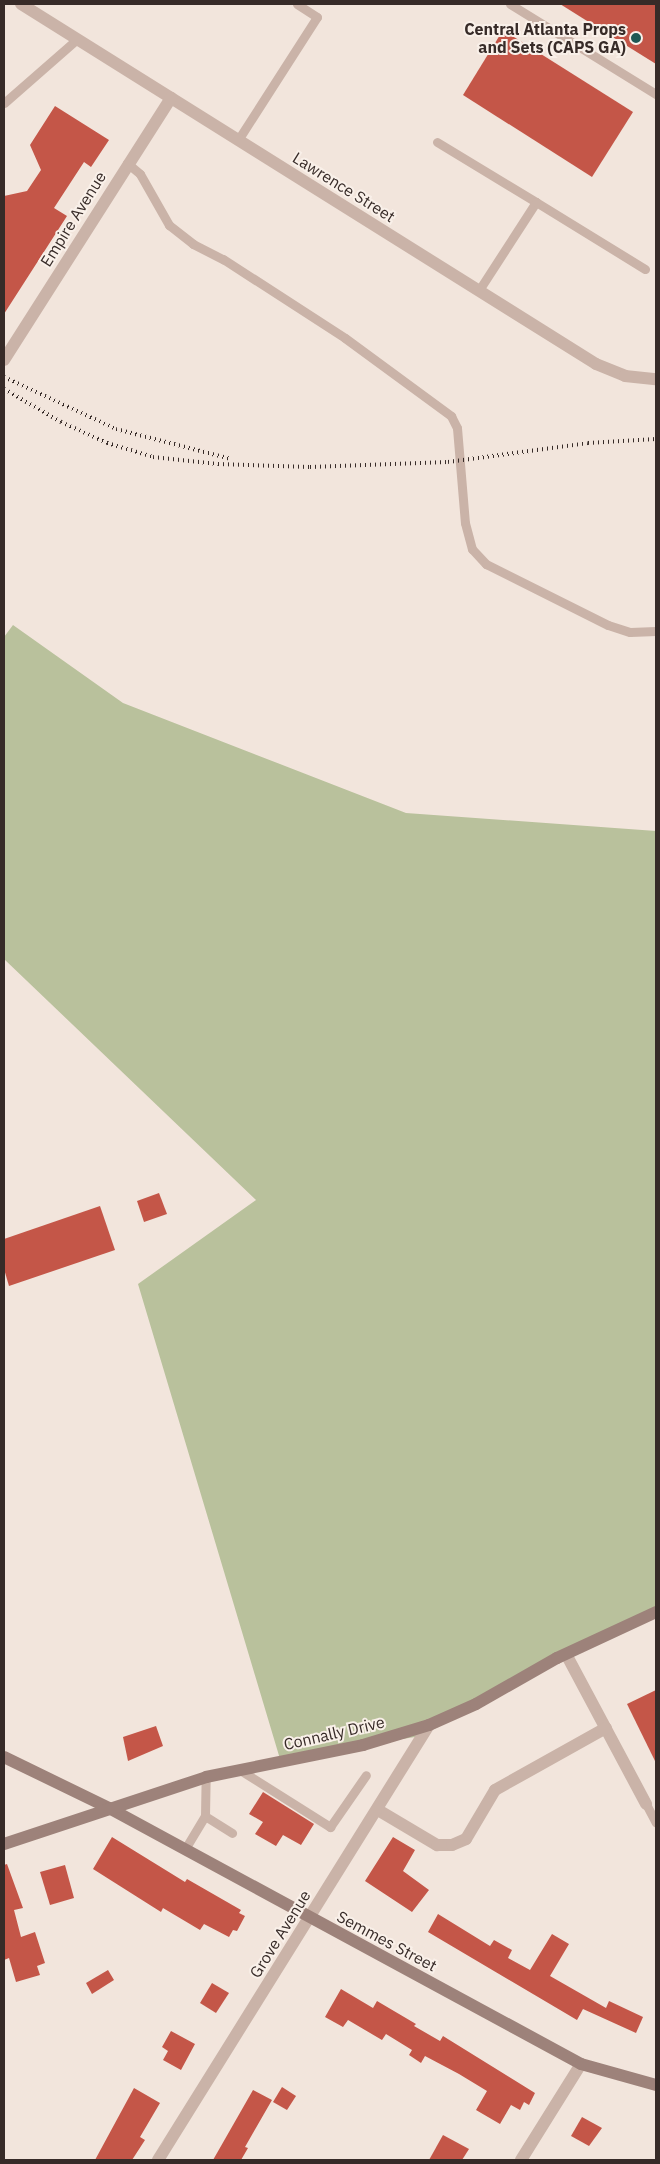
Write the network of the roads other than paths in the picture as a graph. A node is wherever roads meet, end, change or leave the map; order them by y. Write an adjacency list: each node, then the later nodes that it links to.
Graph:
1 (21, 4): 4 (street, Lawrence Street)
2 (297, 4): 8 (lane)
3 (510, 4): 5 (lane)
4 (77, 39): 6 (street, Lawrence Street); 7 (lane)
5 (656, 94)
6 (171, 98): 8 (street, Lawrence Street); 10 (street, Empire Avenue)
7 (4, 103)
8 (238, 140): 13 (street, Lawrence Street)
9 (436, 142): 11 (lane)
10 (127, 163): 14 (street, Empire Avenue); 16 (lane)
11 (536, 202): 12 (lane); 13 (lane)
12 (646, 269)
13 (479, 290): 15 (street, Lawrence Street)
14 (5, 356)
15 (656, 379)
16 (656, 631)
17 (656, 1612): 18 (street, Connally Drive)
18 (566, 1654): 19 (street, Connally Drive); 20 (street)
19 (429, 1725): 22 (street, Connally Drive); 27 (street, Grove Avenue)
20 (606, 1728): 25 (street); 27 (street)
21 (4, 1757): 26 (street, Semmes Street)
22 (240, 1770): 23 (lane); 24 (street, Connally Drive)
23 (366, 1776)
24 (206, 1777): 26 (street, Connally Drive); 28 (lane)
25 (646, 1804): 29 (lane)
26 (109, 1808): 31 (street, Connally Drive); 32 (street, Semmes Street)
27 (378, 1810): 33 (street, Grove Avenue)
28 (205, 1816): 30 (lane); 32 (lane)
29 (656, 1823)
30 (232, 1833)
31 (4, 1844)
32 (184, 1849): 33 (street, Semmes Street)
33 (309, 1918): 34 (street, Semmes Street); 36 (street, Grove Avenue)
34 (581, 2064): 35 (street, Semmes Street); 37 (street)
35 (656, 2085)
36 (158, 2160)
37 (521, 2160)

